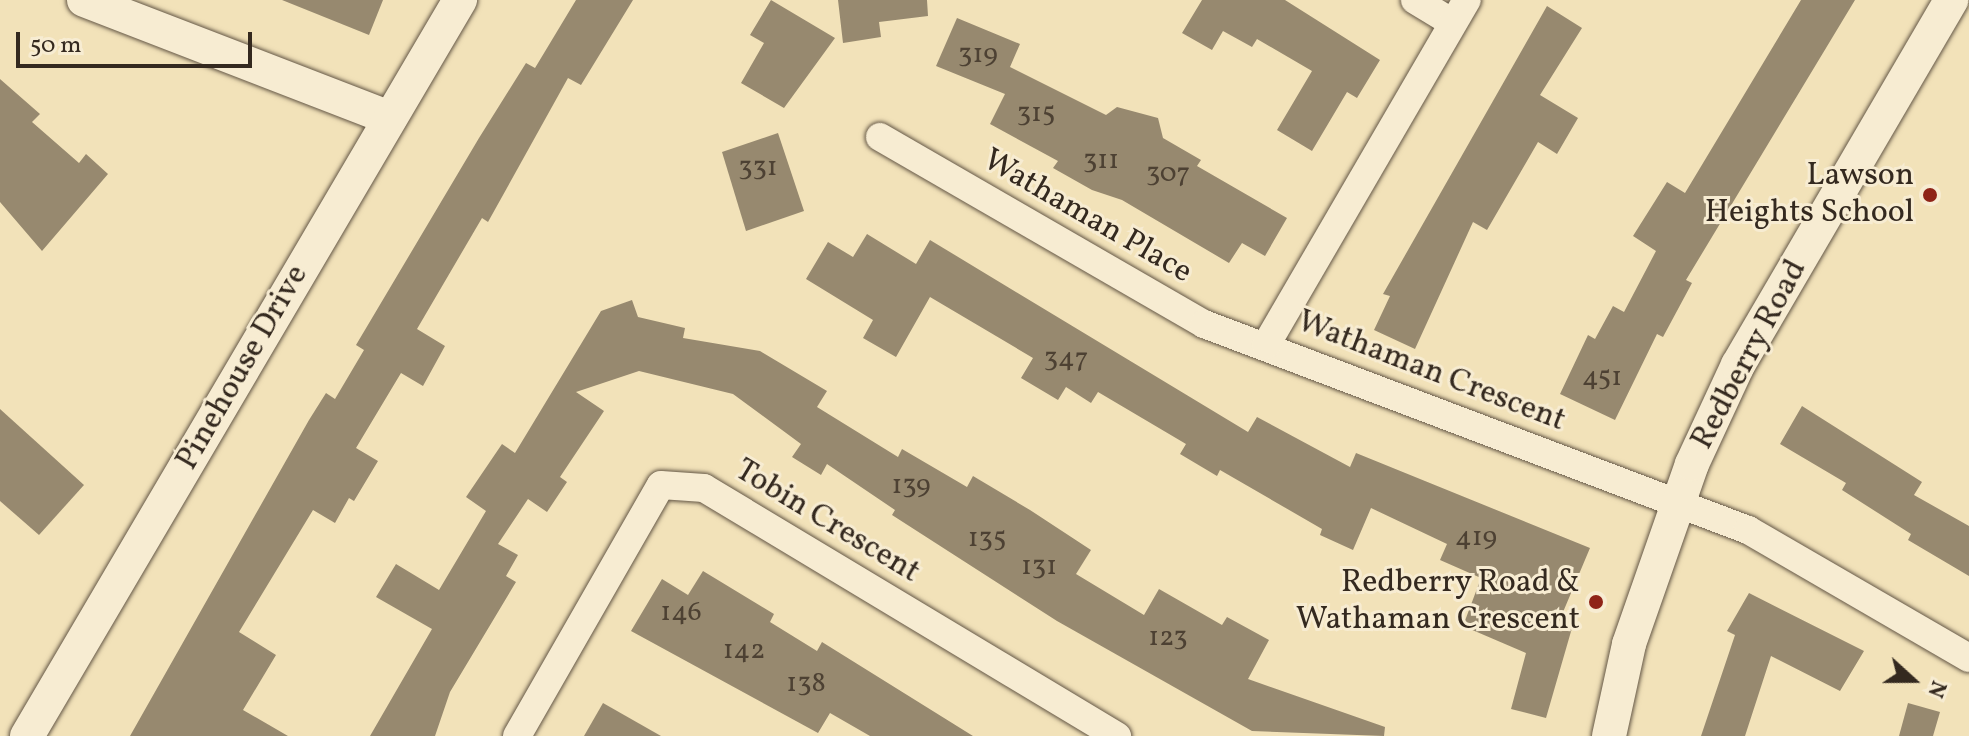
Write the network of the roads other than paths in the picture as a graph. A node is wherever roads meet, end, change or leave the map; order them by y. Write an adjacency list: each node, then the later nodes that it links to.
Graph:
1 (84, 0): 6 (street)
2 (460, 0): 6 (street, Pinehouse Drive)
3 (1415, 0): 5 (street)
4 (1951, 0): 9 (street, Redberry Road)
5 (1460, 12): 8 (street, Wathaman Crescent)
6 (390, 118): 11 (street, Pinehouse Drive)
7 (880, 137): 8 (street, Wathaman Place)
8 (1266, 345): 9 (street, Wathaman Crescent)
9 (1676, 502): 10 (street, Wathaman Crescent); 14 (street, Redberry Road)
10 (1969, 658)
11 (27, 736)
12 (517, 736): 13 (street, Tobin Crescent)
13 (1117, 736)
14 (1609, 736)

